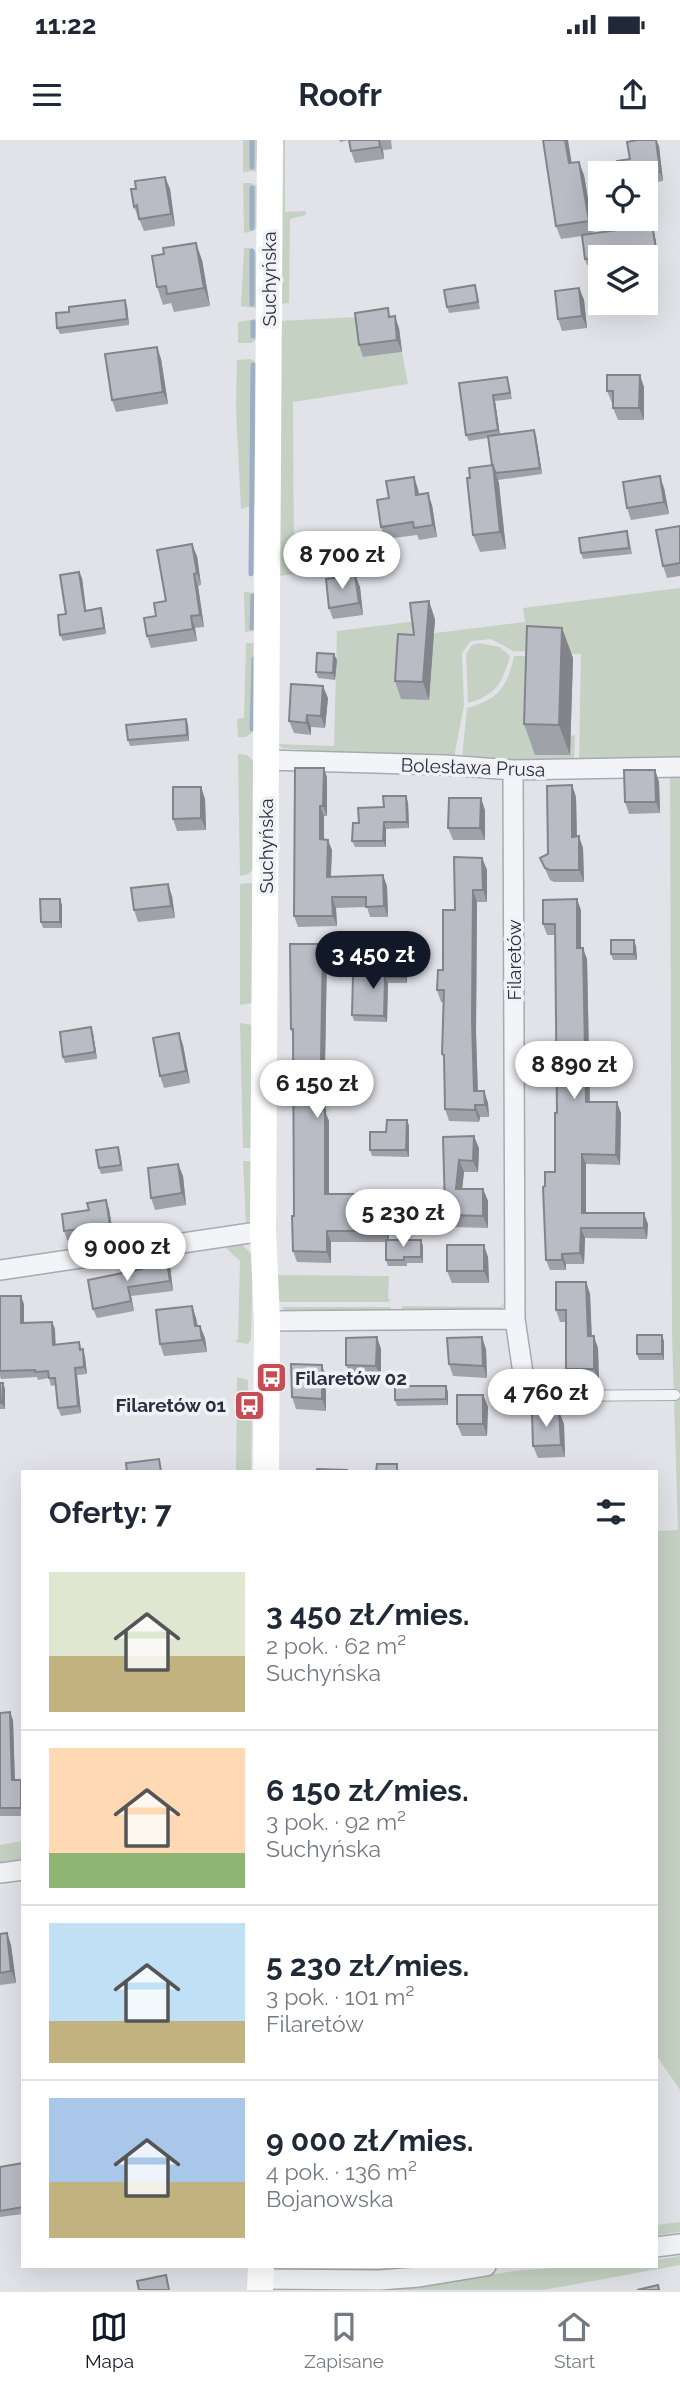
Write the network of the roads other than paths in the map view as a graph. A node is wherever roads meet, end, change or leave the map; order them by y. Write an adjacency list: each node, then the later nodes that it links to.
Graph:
1 (270, 140): 2 (street, Suchyńska)
2 (266, 760): 4 (street, Bolesława Prusa); 5 (street, Suchyńska)
3 (680, 767): 4 (street, Bolesława Prusa)
4 (513, 770): 7 (street, Filaretów)
5 (263, 1231): 6 (street); 8 (street, Suchyńska)
6 (0, 1270)
7 (515, 1319): 8 (street); 9 (street, Filaretów)
8 (267, 1321): 11 (street, Suchyńska)
9 (528, 1389): 10 (lane)
10 (675, 1395)
11 (266, 1470)
12 (21, 1870): 13 (street)
13 (0, 1873)
14 (680, 2244): 15 (street)
15 (658, 2247)
16 (474, 2268): 17 (street)
17 (261, 2278)

